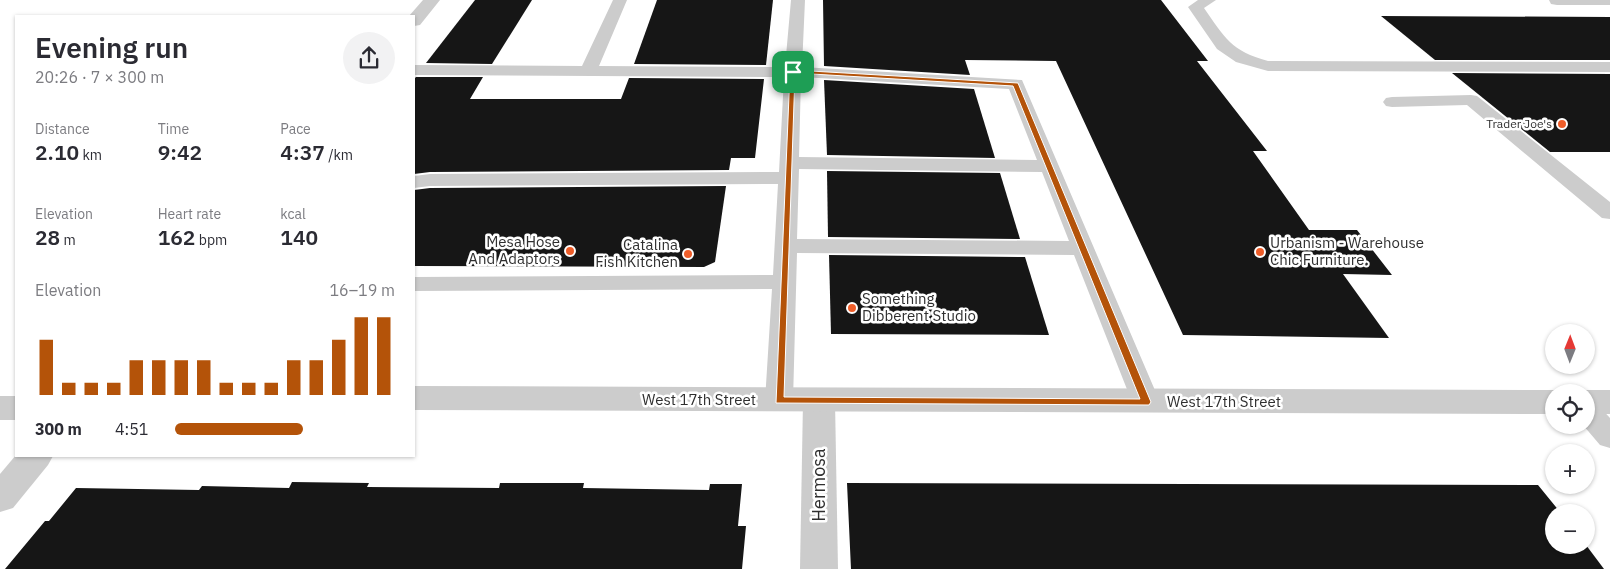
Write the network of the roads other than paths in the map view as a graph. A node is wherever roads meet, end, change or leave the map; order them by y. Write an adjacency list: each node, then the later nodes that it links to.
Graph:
1 (432, 0): 7 (street)
2 (620, 0): 10 (lane)
3 (798, 0): 11 (lane)
4 (1209, 0): 8 (lane)
5 (1557, 0): 6 (street)
6 (1610, 0)
7 (415, 20)
8 (1610, 67)
9 (415, 70): 10 (lane)
10 (588, 71): 11 (lane)
11 (793, 72): 13 (lane); 14 (lane)
12 (1392, 102): 16 (lane)
13 (1049, 166): 14 (lane); 18 (lane)
14 (789, 171): 15 (lane); 17 (lane)
15 (415, 182)
16 (1610, 213)
17 (786, 246): 18 (lane); 19 (lane)
18 (1083, 248): 24 (lane)
19 (784, 282): 20 (lane); 23 (lane)
20 (415, 284)
21 (415, 398): 23 (street, West 17th Street)
22 (819, 400): 23 (street, West 17th Street); 24 (street, West 17th Street); 34 (street, Hermosa)
23 (779, 401)
24 (1146, 402): 25 (street, West 17th Street)
25 (1545, 402)
26 (1595, 402): 27 (street)
27 (1610, 402)
28 (0, 408): 29 (street)
29 (15, 408)
30 (1595, 420): 31 (lane)
31 (1610, 437)
32 (35, 457): 33 (street)
33 (0, 498)
34 (818, 569)

